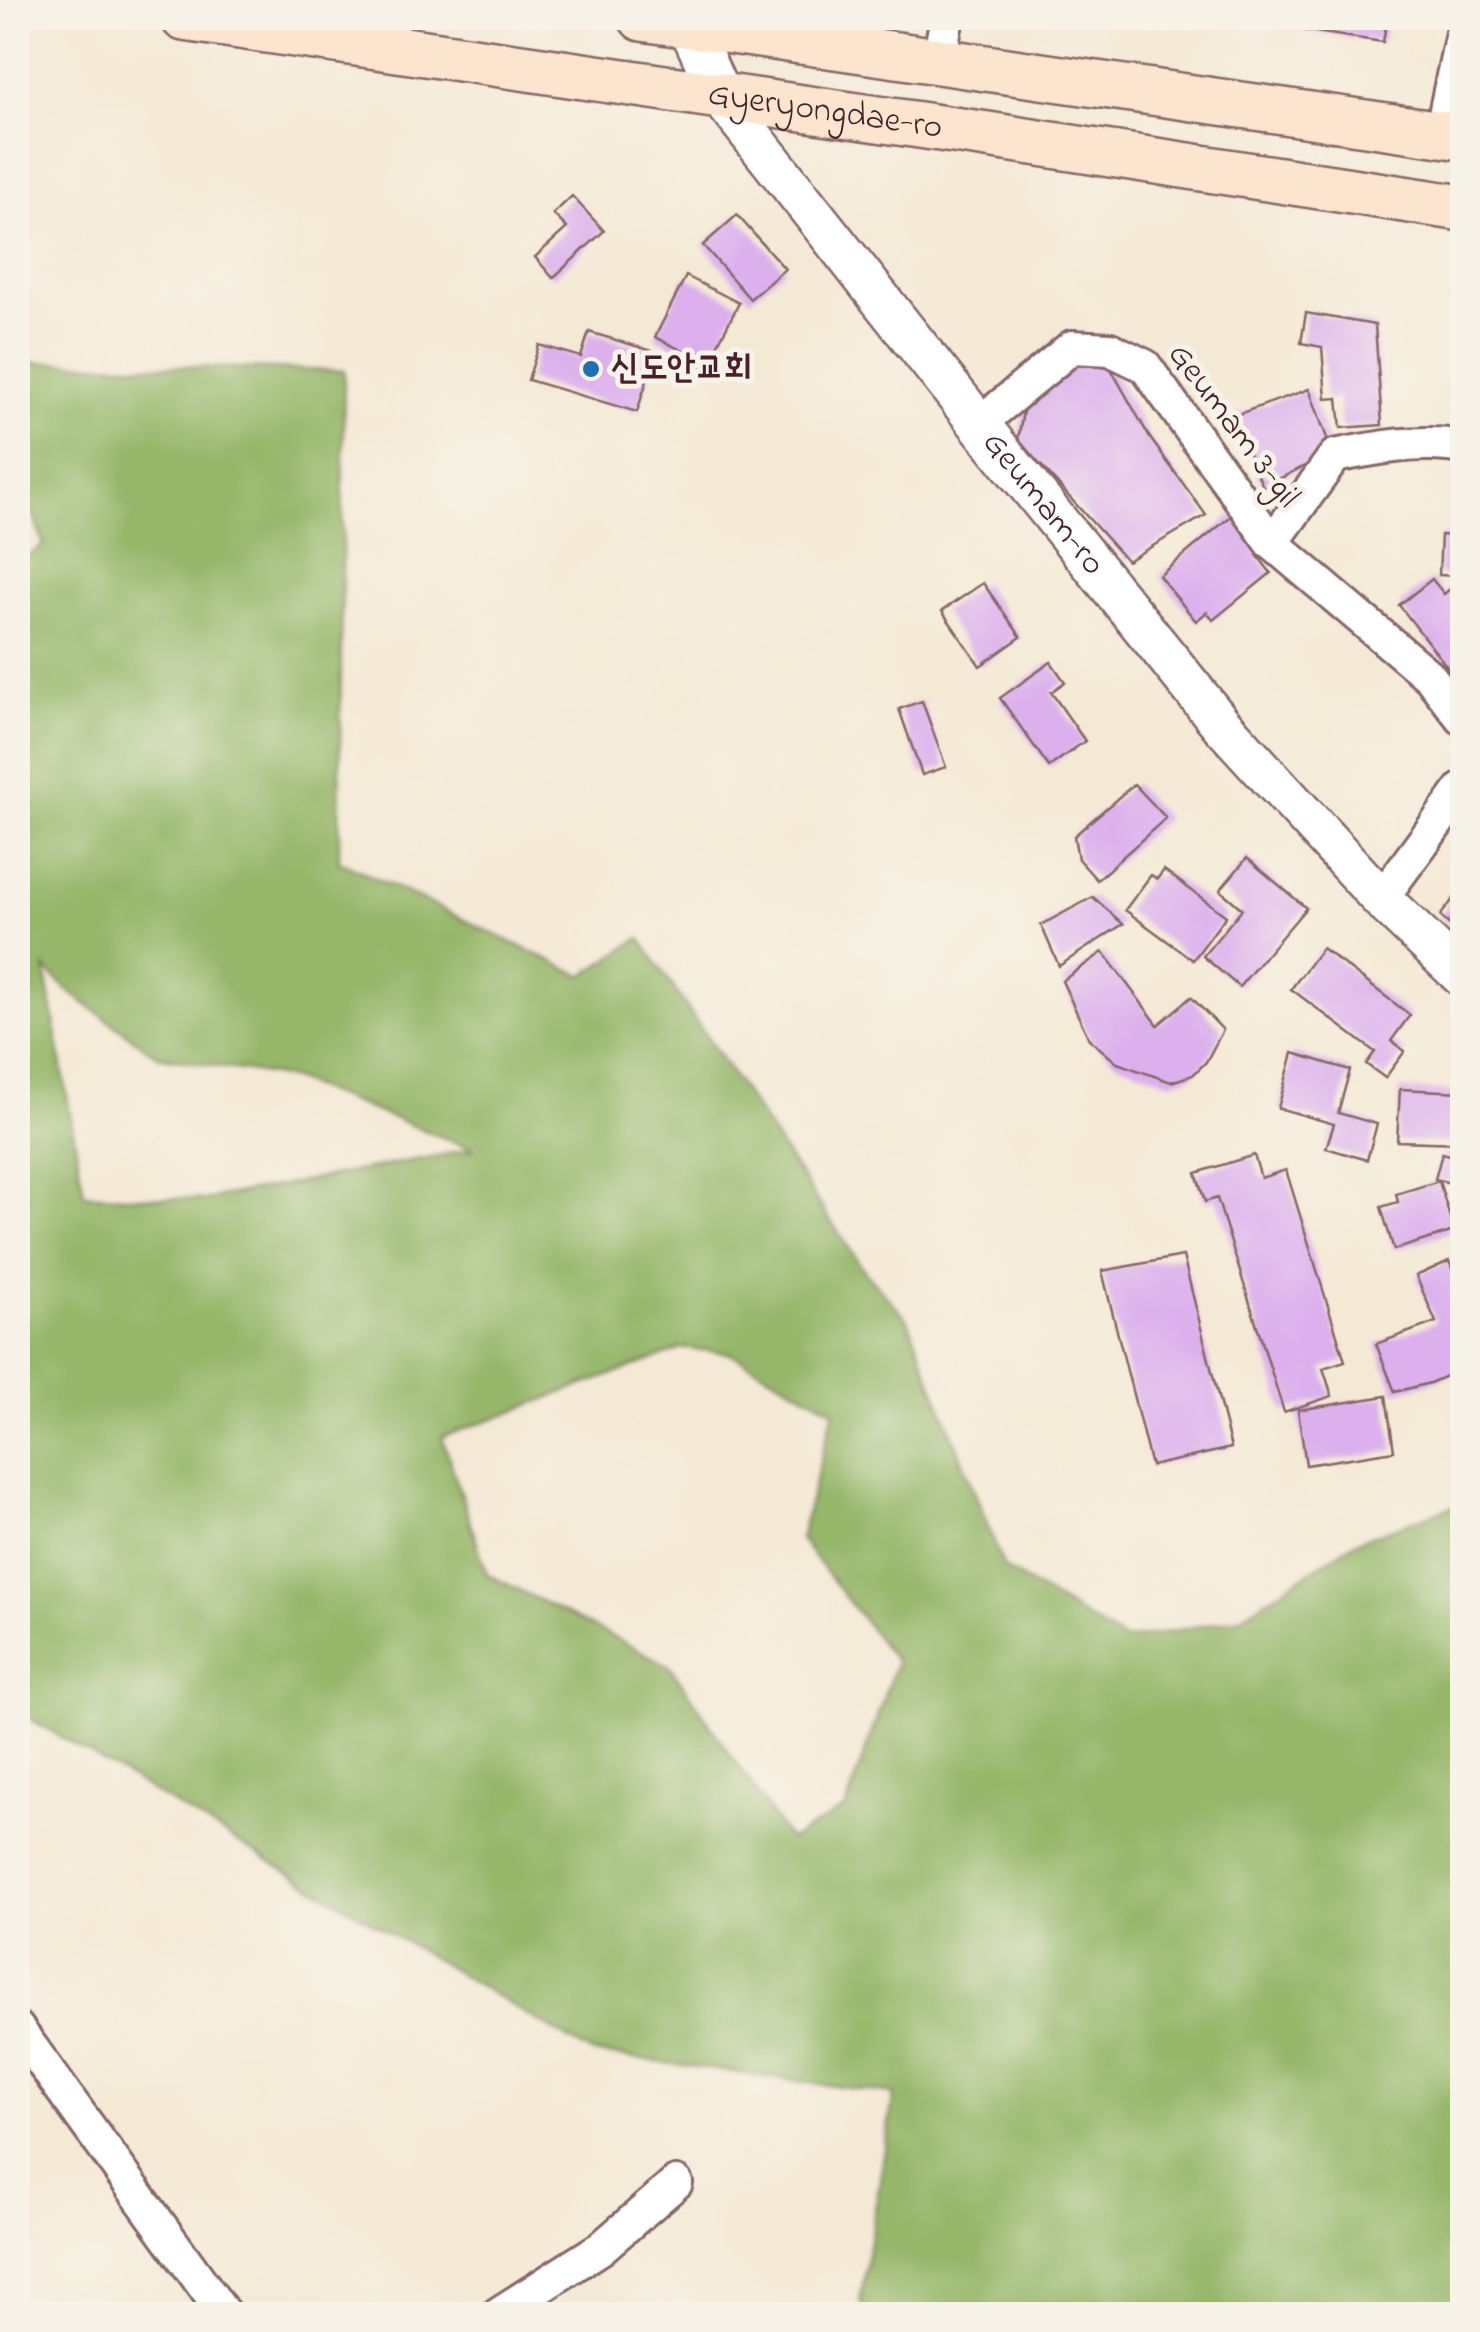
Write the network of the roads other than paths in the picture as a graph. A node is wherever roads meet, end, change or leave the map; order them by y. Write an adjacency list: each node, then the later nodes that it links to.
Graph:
1 (184, 18): 7 (main road, Gyeryongdae-ro)
2 (642, 18): 4 (main road, Gyeryongdae-ro)
3 (946, 18): 6 (street)
4 (688, 21): 6 (main road, Gyeryongdae-ro); 7 (street, Geumam-ro)
5 (1462, 33): 8 (street)
6 (938, 62): 8 (main road, Gyeryongdae-ro)
7 (721, 96): 9 (main road, Gyeryongdae-ro); 10 (street, Geumam-ro)
8 (1452, 136)
9 (1462, 208)
10 (979, 424): 12 (street, Geumam 3-gil); 15 (street, Geumam-ro)
11 (1462, 446): 12 (street, Geumam 3-gil)
12 (1272, 543): 13 (street, Geumam 3-gil)
13 (1462, 718)
14 (1462, 788): 15 (street)
15 (1381, 900): 16 (street, Geumam-ro)
16 (1462, 976)
17 (18, 2030): 19 (street)
18 (676, 2183): 20 (street)
19 (224, 2314)
20 (498, 2314)

